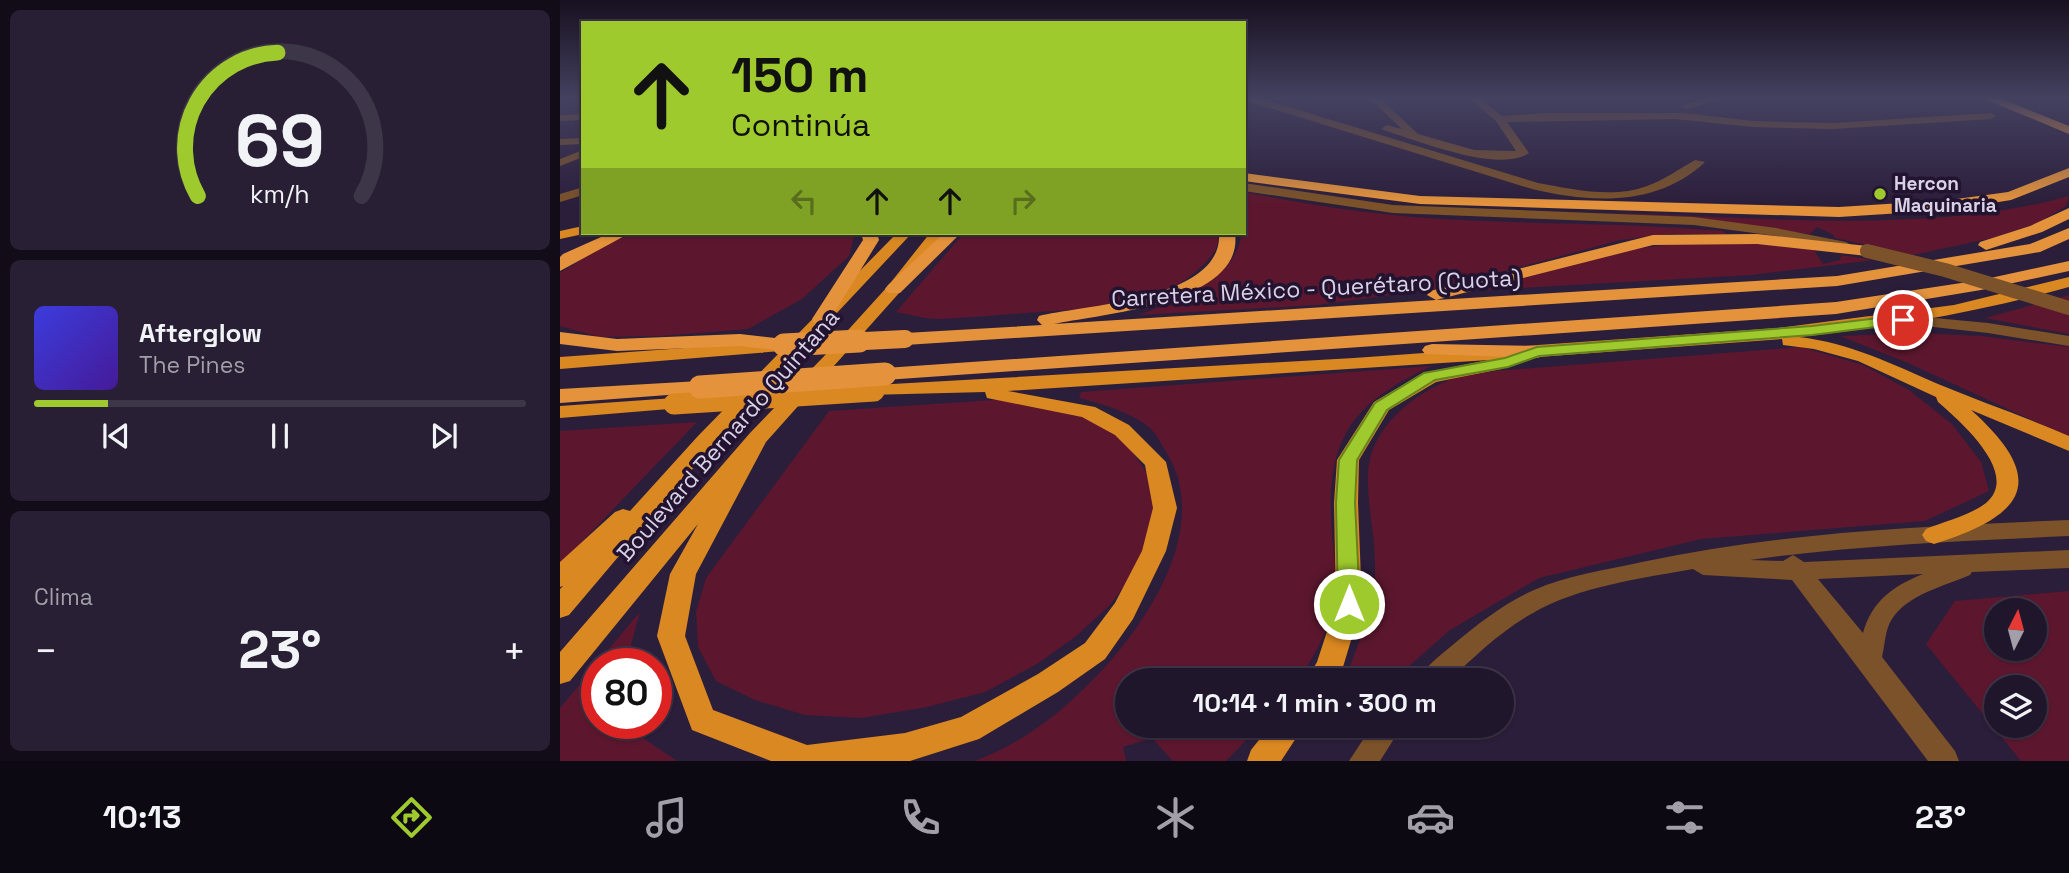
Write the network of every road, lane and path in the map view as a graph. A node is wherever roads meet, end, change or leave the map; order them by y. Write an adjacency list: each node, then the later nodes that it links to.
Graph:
1 (1361, 133): 9 (street)
2 (1403, 133): 5 (street)
3 (1411, 133): 5 (street)
4 (1509, 133): 5 (street)
5 (1415, 136)
6 (581, 141): 7 (street)
7 (560, 142)
8 (581, 154): 10 (street)
9 (1699, 162)
10 (560, 163)
11 (2069, 172): 12 (highway)
12 (1246, 177)
13 (1246, 187): 26 (street)
14 (581, 192): 15 (street)
15 (560, 198)
16 (2069, 214): 32 (highway)
17 (581, 230): 19 (highway)
18 (2069, 233): 32 (highway, Carretera México - Querétaro (Cuota))
19 (560, 235)
20 (618, 235): 28 (highway)
21 (870, 235): 34 (highway)
22 (903, 235): 34 (highway, Boulevard Bernardo Quintana)
23 (935, 235): 31 (highway, Boulevard Bernardo Quintana)
24 (951, 235): 31 (highway)
25 (1227, 235): 37 (highway)
26 (1817, 243): 27 (highway); 36 (highway)
27 (1867, 251): 33 (street, bridge)
28 (560, 265)
29 (2069, 266): 42 (highway)
30 (2069, 282): 35 (highway)
31 (894, 289): 50 (highway, Boulevard Bernardo Quintana)
32 (1505, 303): 36 (highway, Carretera México - Querétaro (Cuota))
33 (2069, 308)
34 (821, 319): 51 (highway, Boulevard Bernardo Quintana)
35 (1903, 320): 39 (highway); 40 (street)
36 (1195, 321): 37 (highway, Carretera México - Querétaro (Cuota))
37 (1001, 333): 41 (highway, Carretera México - Querétaro (Cuota), bridge)
38 (560, 338): 41 (highway)
39 (1725, 338): 43 (highway); 47 (highway)
40 (2069, 341)
41 (784, 345): 44 (highway, Carretera México - Querétaro (Cuota))
42 (1217, 351): 43 (highway); 45 (highway)
43 (1537, 352): 46 (highway); 63 (highway)
44 (560, 363)
45 (879, 382): 46 (highway); 48 (highway, bridge); 49 (highway, bridge)
46 (941, 389): 50 (highway)
47 (1933, 389): 52 (highway); 54 (highway)
48 (560, 396)
49 (560, 415)
50 (757, 438): 65 (highway, Boulevard Bernardo Quintana)
51 (705, 441): 60 (highway); 61 (highway, Boulevard Bernardo Quintana)
52 (2069, 444)
53 (2069, 528): 54 (street)
54 (1934, 534): 55 (street)
55 (1779, 546): 57 (street); 59 (street)
56 (2069, 559): 58 (street)
57 (1664, 564): 59 (street); 64 (street)
58 (1976, 564): 59 (street); 62 (street)
59 (1798, 571): 62 (street)
60 (560, 577)
61 (560, 607)
62 (1869, 659): 70 (street)
63 (1328, 668)
64 (1445, 668)
65 (560, 672)
66 (1280, 738): 68 (highway)
67 (1380, 738): 69 (street)
68 (1262, 761)
69 (1363, 761)
70 (1945, 761)

